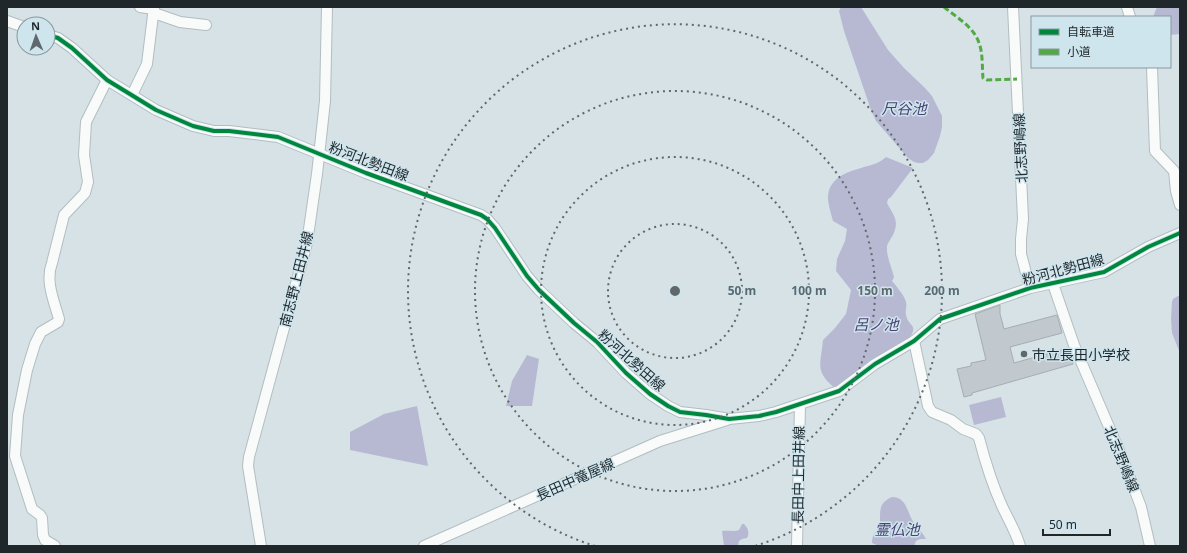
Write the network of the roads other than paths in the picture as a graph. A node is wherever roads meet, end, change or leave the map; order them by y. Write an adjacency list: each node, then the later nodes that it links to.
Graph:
1 (140, 7): 4 (street)
2 (327, 7): 10 (street, 南志野上田井線)
3 (1013, 7): 14 (street, 北志野嶋線)
4 (154, 10): 5 (street); 9 (street)
5 (206, 25)
6 (56, 37): 8 (street, 粉河北勢田線)
7 (1152, 68): 11 (street)
8 (107, 80): 9 (street, 粉河北勢田線); 18 (street)
9 (132, 95): 10 (street, 粉河北勢田線)
10 (319, 154): 17 (street, 粉河北勢田線); 19 (street, 南志野上田井線)
11 (1180, 205)
12 (1180, 233): 13 (street, 粉河北勢田線)
13 (1053, 284): 14 (street, 粉河北勢田線); 23 (street, 北志野嶋線)
14 (1030, 288): 15 (street, 粉河北勢田線)
15 (914, 341): 16 (street, 粉河北勢田線); 22 (street)
16 (800, 405): 17 (street, 粉河北勢田線); 21 (street, 長田中上田井線)
17 (728, 419): 20 (street, 長田中篭屋線)
18 (55, 546)
19 (261, 546)
20 (424, 546)
21 (797, 546)
22 (1020, 546)
23 (1150, 546)

